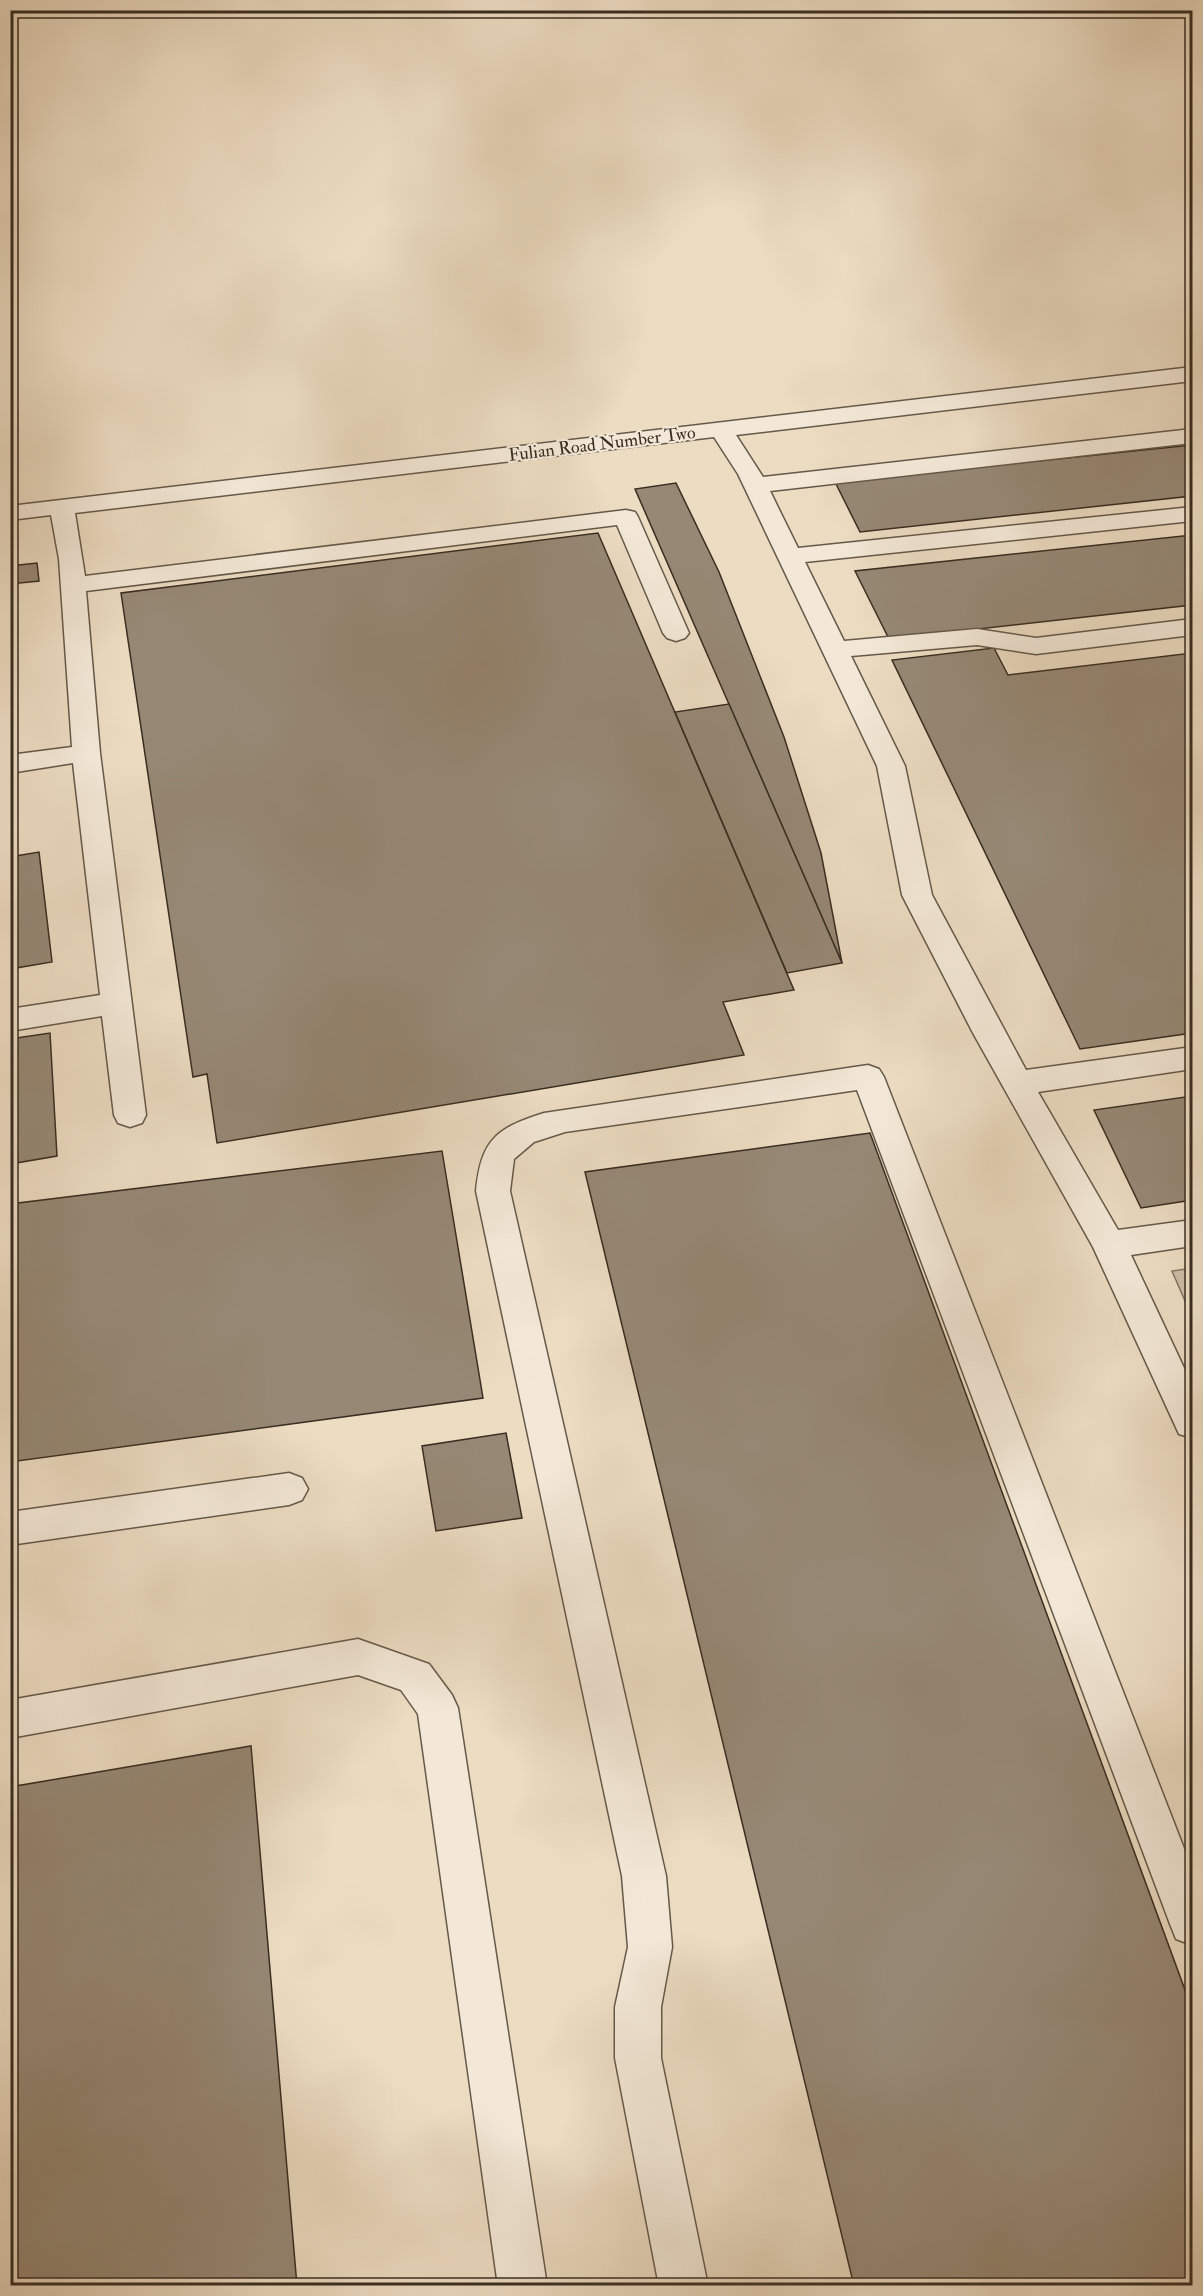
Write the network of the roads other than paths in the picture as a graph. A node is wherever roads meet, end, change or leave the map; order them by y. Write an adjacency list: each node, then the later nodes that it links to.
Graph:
1 (1192, 374): 2 (street, Fulian Road Number Two)
2 (721, 430): 4 (street); 5 (street, Fulian Road Number Two)
3 (1192, 436): 4 (street)
4 (756, 485): 8 (street)
5 (62, 507): 6 (street, Fulian Road Number Two); 9 (street)
6 (10, 513)
7 (1192, 514): 8 (street)
8 (790, 556): 12 (street)
9 (74, 585): 11 (street); 13 (street)
10 (1192, 627): 12 (street)
11 (676, 633)
12 (835, 650): 18 (street)
13 (86, 753): 14 (street); 15 (street)
14 (10, 764)
15 (117, 1003): 16 (street); 19 (street)
16 (10, 1020)
17 (1192, 1058): 18 (street)
18 (1018, 1083): 21 (street)
19 (130, 1115)
20 (1192, 1233): 21 (street)
21 (1109, 1245): 22 (street)
22 (1192, 1423)
23 (289, 1489): 24 (street)
24 (10, 1529)
25 (10, 1719): 27 (street)
26 (1192, 1924): 28 (street)
27 (523, 2286)
28 (684, 2286)

